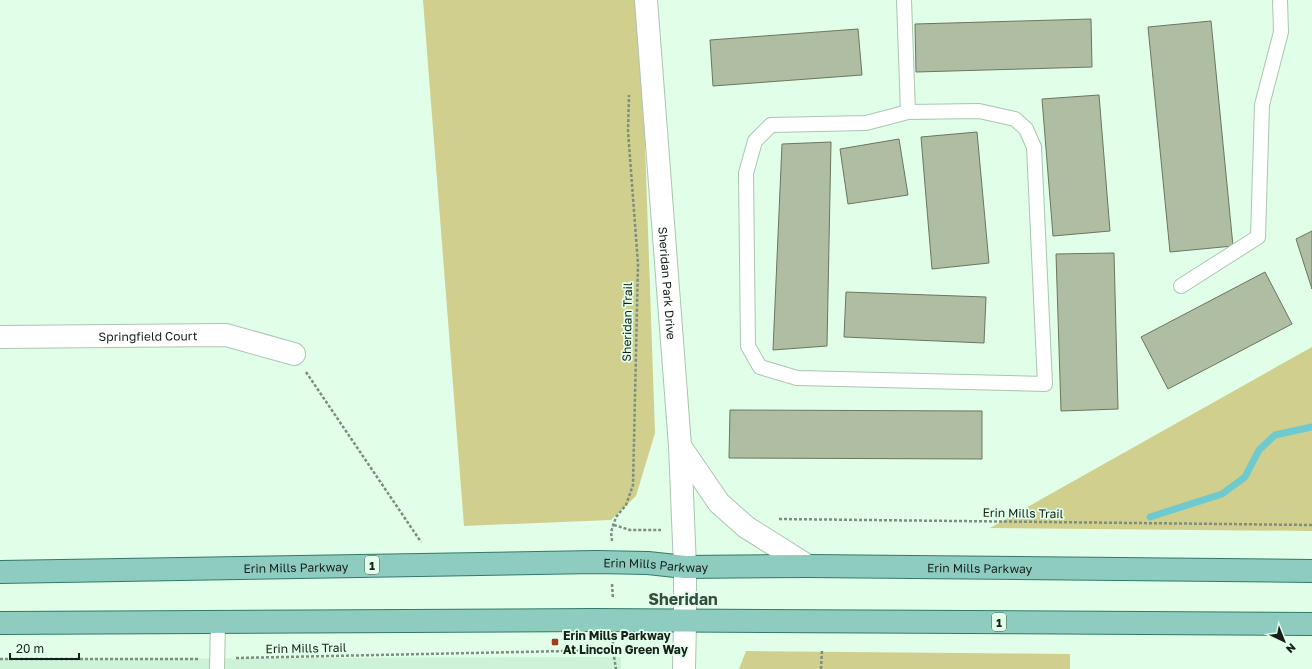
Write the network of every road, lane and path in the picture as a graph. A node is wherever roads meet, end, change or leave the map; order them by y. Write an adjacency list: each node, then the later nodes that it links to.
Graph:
1 (646, 0): 9 (street, Sheridan Park Drive)
2 (904, 0): 5 (lane)
3 (1280, 0): 6 (lane)
4 (629, 92): 11 (path, Sheridan Trail)
5 (908, 112): 5 (lane)
6 (1181, 286)
7 (0, 337): 8 (street, Springfield Court)
8 (294, 354): 15 (path)
9 (680, 446): 16 (street); 17 (street, Sheridan Park Drive)
10 (776, 519): 12 (path, Erin Mills Trail)
11 (614, 525): 13 (path); 14 (path, Sheridan Trail)
12 (1312, 525)
13 (630, 530)
14 (612, 562): 15 (main road, Erin Mills Parkway / 1); 17 (main road, Erin Mills Parkway / 1); 20 (path, Sheridan Trail)
15 (436, 564): 19 (main road, Erin Mills Parkway / 1)
16 (808, 566): 17 (main road, Erin Mills Parkway / 1); 18 (main road, Erin Mills Parkway / 1)
17 (685, 567): 21 (street, Sheridan Park Drive)
18 (1312, 571)
19 (0, 572)
20 (614, 620): 21 (main road, 1); 22 (main road, 1)
21 (685, 621): 24 (main road, 1); 29 (street, Sheridan Park Drive)
22 (218, 622): 23 (main road, 1); 27 (lane)
23 (0, 624)
24 (1312, 624)
25 (822, 650): 30 (path)
26 (0, 659): 27 (path, Erin Mills Trail)
27 (216, 664): 28 (path, Erin Mills Trail)
28 (616, 669)
29 (684, 669)
30 (821, 669)

